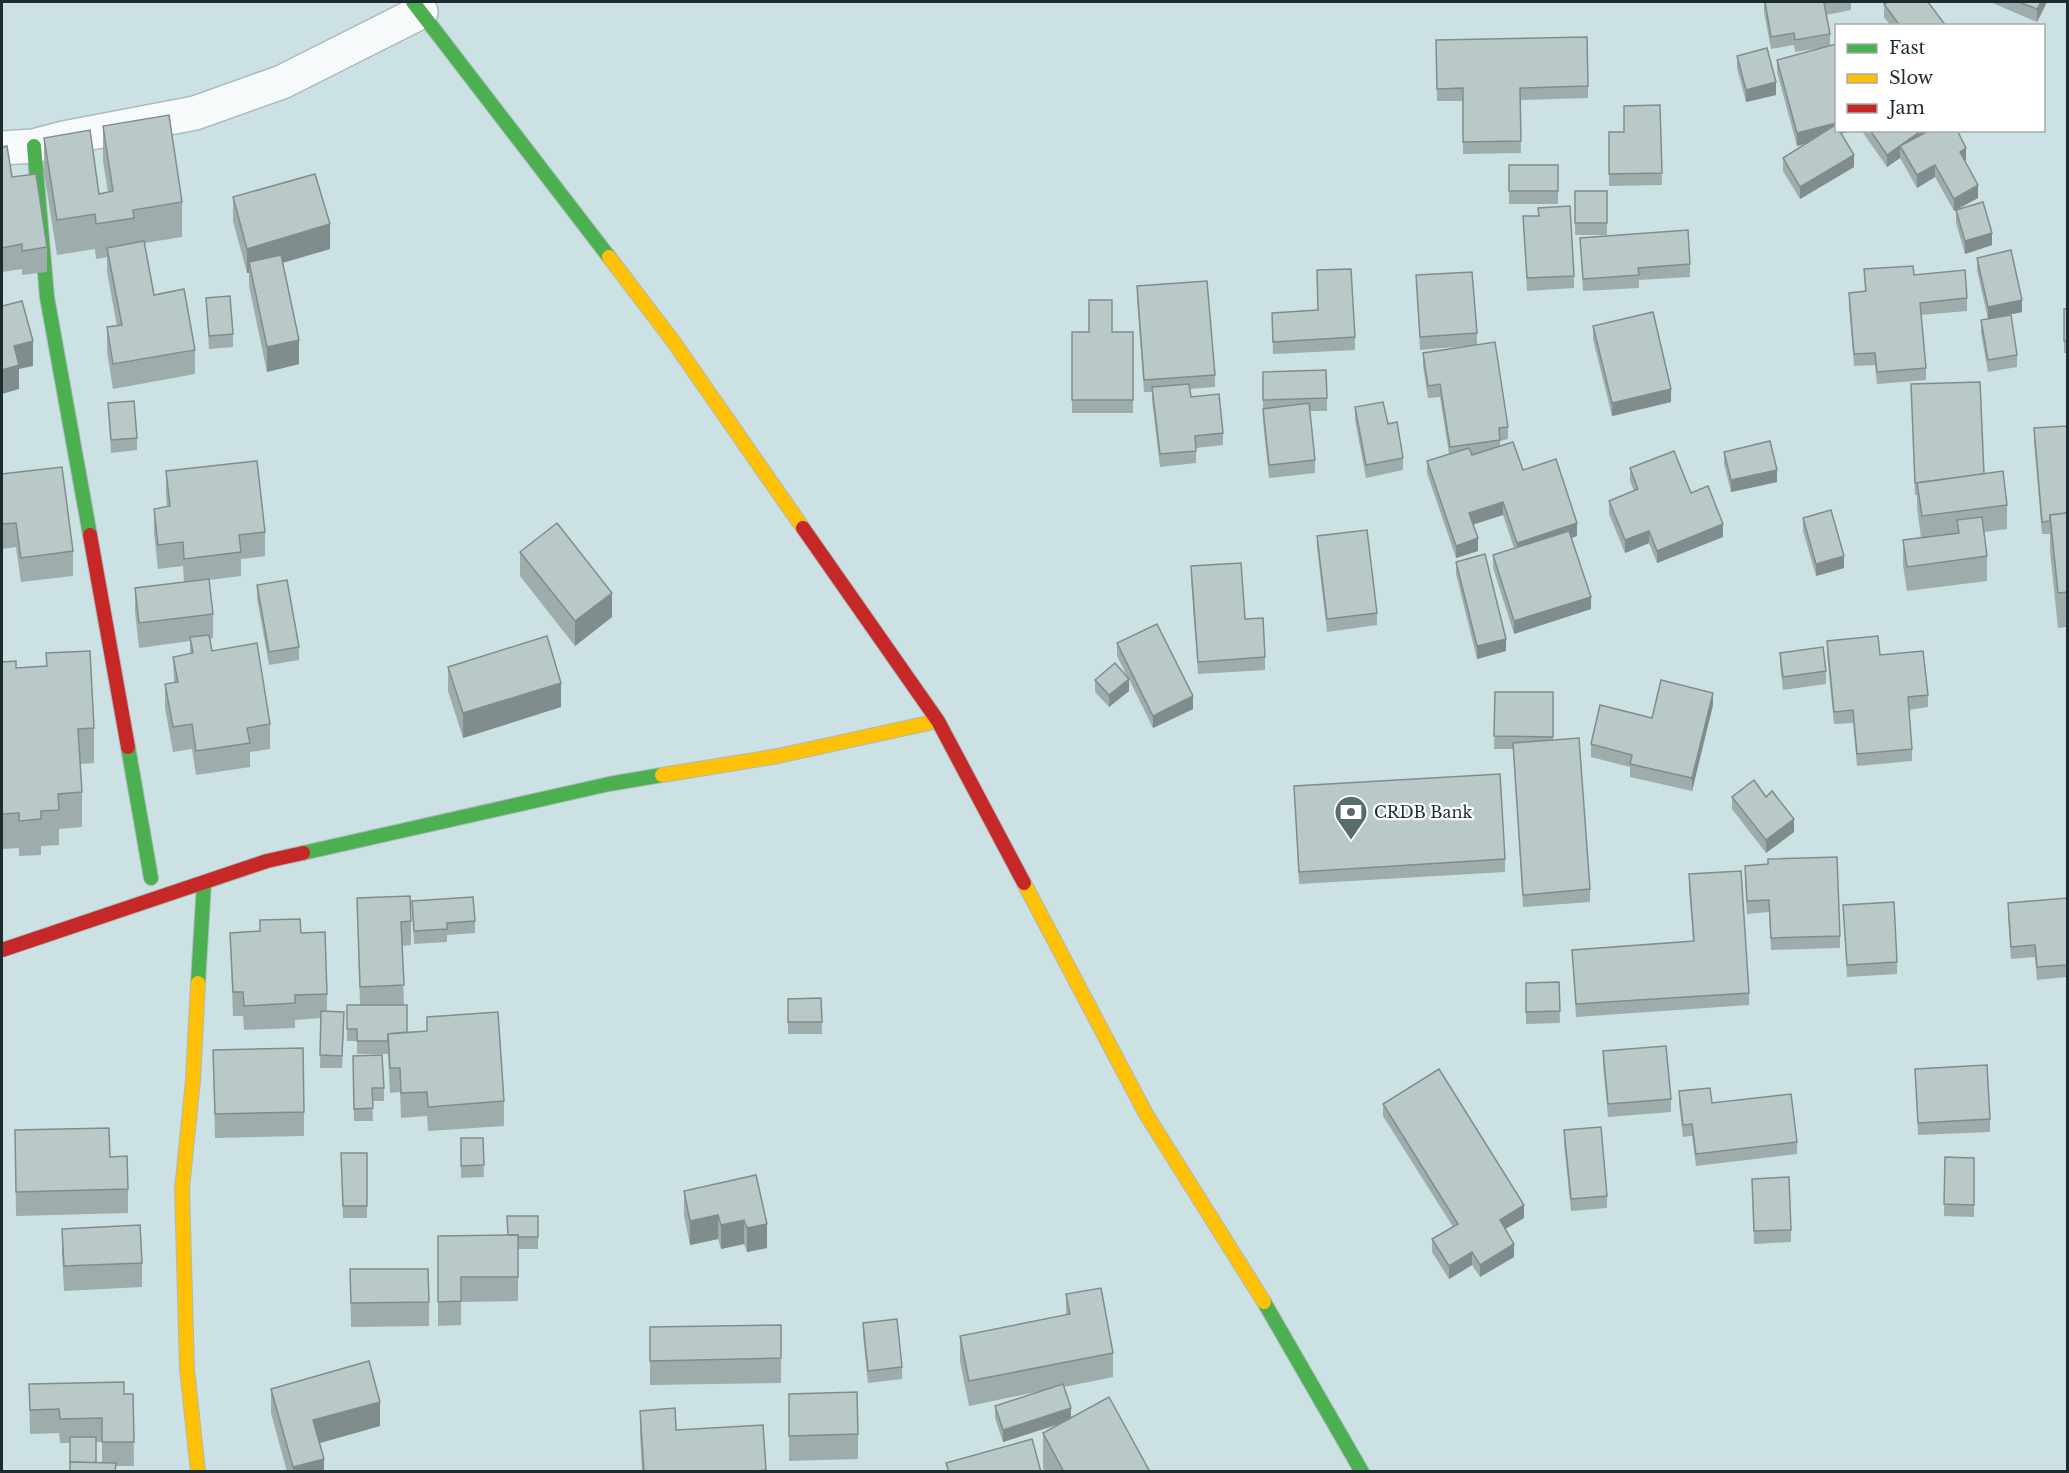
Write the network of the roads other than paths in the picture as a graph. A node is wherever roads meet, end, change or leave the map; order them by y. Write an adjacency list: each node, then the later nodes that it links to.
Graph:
1 (417, 7): 2 (street); 4 (main road)
2 (34, 146): 3 (street); 5 (main road)
3 (2, 148)
4 (938, 721): 6 (main road); 9 (main road)
5 (151, 878)
6 (204, 883): 7 (main road); 8 (main road)
7 (2, 950)
8 (198, 1472)
9 (1362, 1472)

